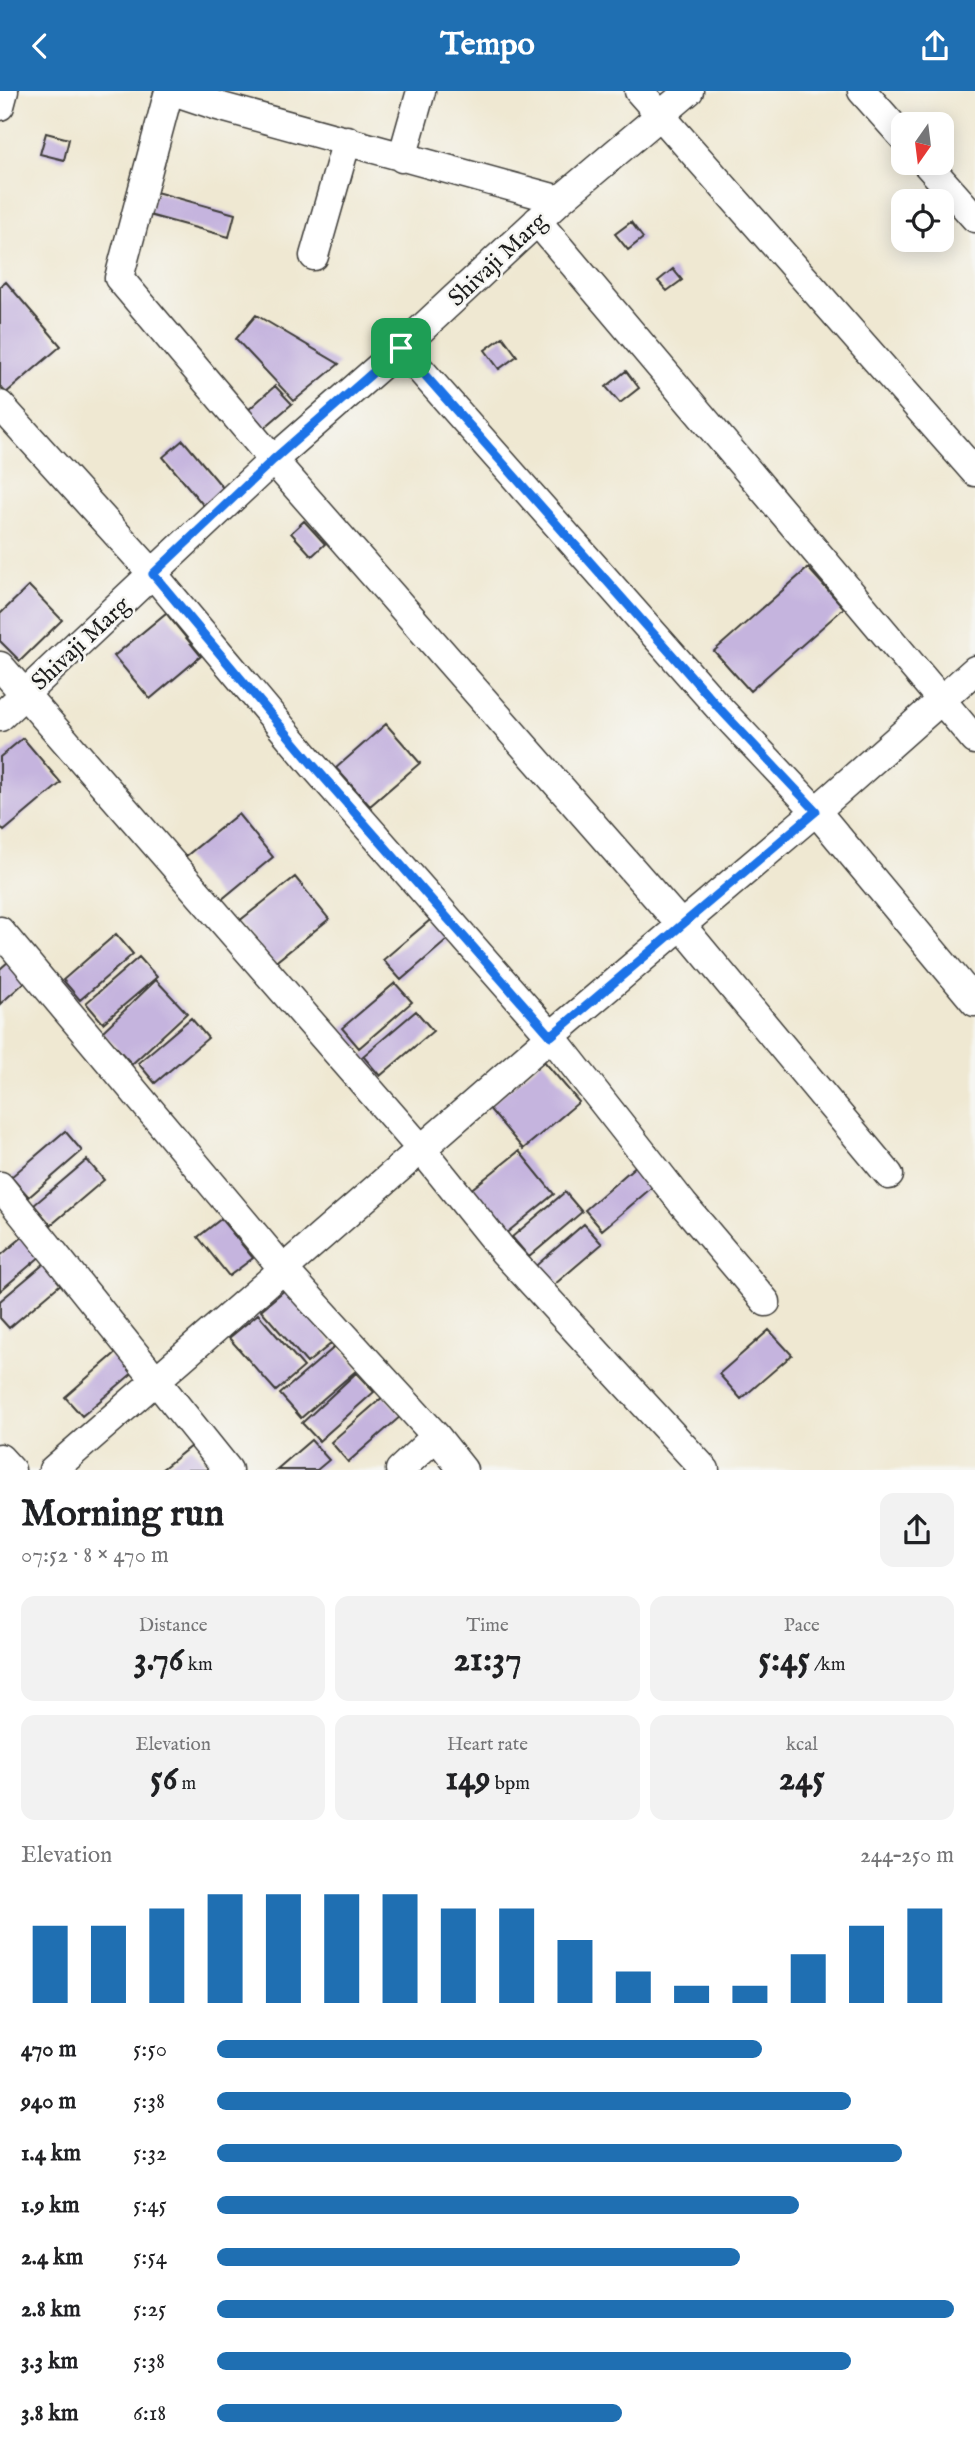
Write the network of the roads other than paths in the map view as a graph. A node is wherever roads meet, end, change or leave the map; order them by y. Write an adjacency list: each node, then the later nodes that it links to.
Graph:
1 (4, 91): 8 (street)
2 (171, 91): 7 (street); 20 (street)
3 (421, 91): 12 (street)
4 (639, 91): 9 (street)
5 (690, 91): 9 (street, Shivaji Marg)
6 (862, 91): 10 (street)
7 (220, 98): 11 (street)
8 (0, 106)
9 (662, 116): 14 (street, Shivaji Marg); 21 (street)
10 (891, 124)
11 (346, 139): 12 (street); 17 (street)
12 (402, 157): 14 (street)
13 (937, 175): 15 (street)
14 (561, 200): 16 (street, Shivaji Marg)
15 (975, 218)
16 (537, 221): 18 (street, Shivaji Marg); 26 (street)
17 (314, 256)
18 (401, 348): 20 (street, Shivaji Marg); 29 (street)
19 (0, 405): 22 (street)
20 (273, 460): 22 (street, Shivaji Marg); 30 (street)
21 (975, 471)
22 (153, 574): 25 (street, Shivaji Marg); 33 (street)
23 (0, 666): 25 (street)
24 (975, 670): 26 (street)
25 (25, 695): 27 (street, Shivaji Marg); 34 (street)
26 (941, 701): 28 (street); 29 (street)
27 (0, 717)
28 (975, 740)
29 (816, 811): 30 (street); 32 (street)
30 (681, 925): 33 (street); 35 (street)
31 (0, 931): 37 (street)
32 (975, 1002)
33 (551, 1036): 34 (street); 38 (street)
34 (422, 1150): 37 (street); 47 (street)
35 (889, 1175)
36 (0, 1186): 39 (street)
37 (285, 1270): 39 (street); 40 (street)
38 (766, 1303)
39 (155, 1379): 43 (street); 44 (street)
40 (436, 1436): 45 (street); 46 (street)
41 (0, 1458): 42 (street)
42 (11, 1470)
43 (52, 1470)
44 (228, 1470)
45 (400, 1470)
46 (464, 1470)
47 (705, 1470)

